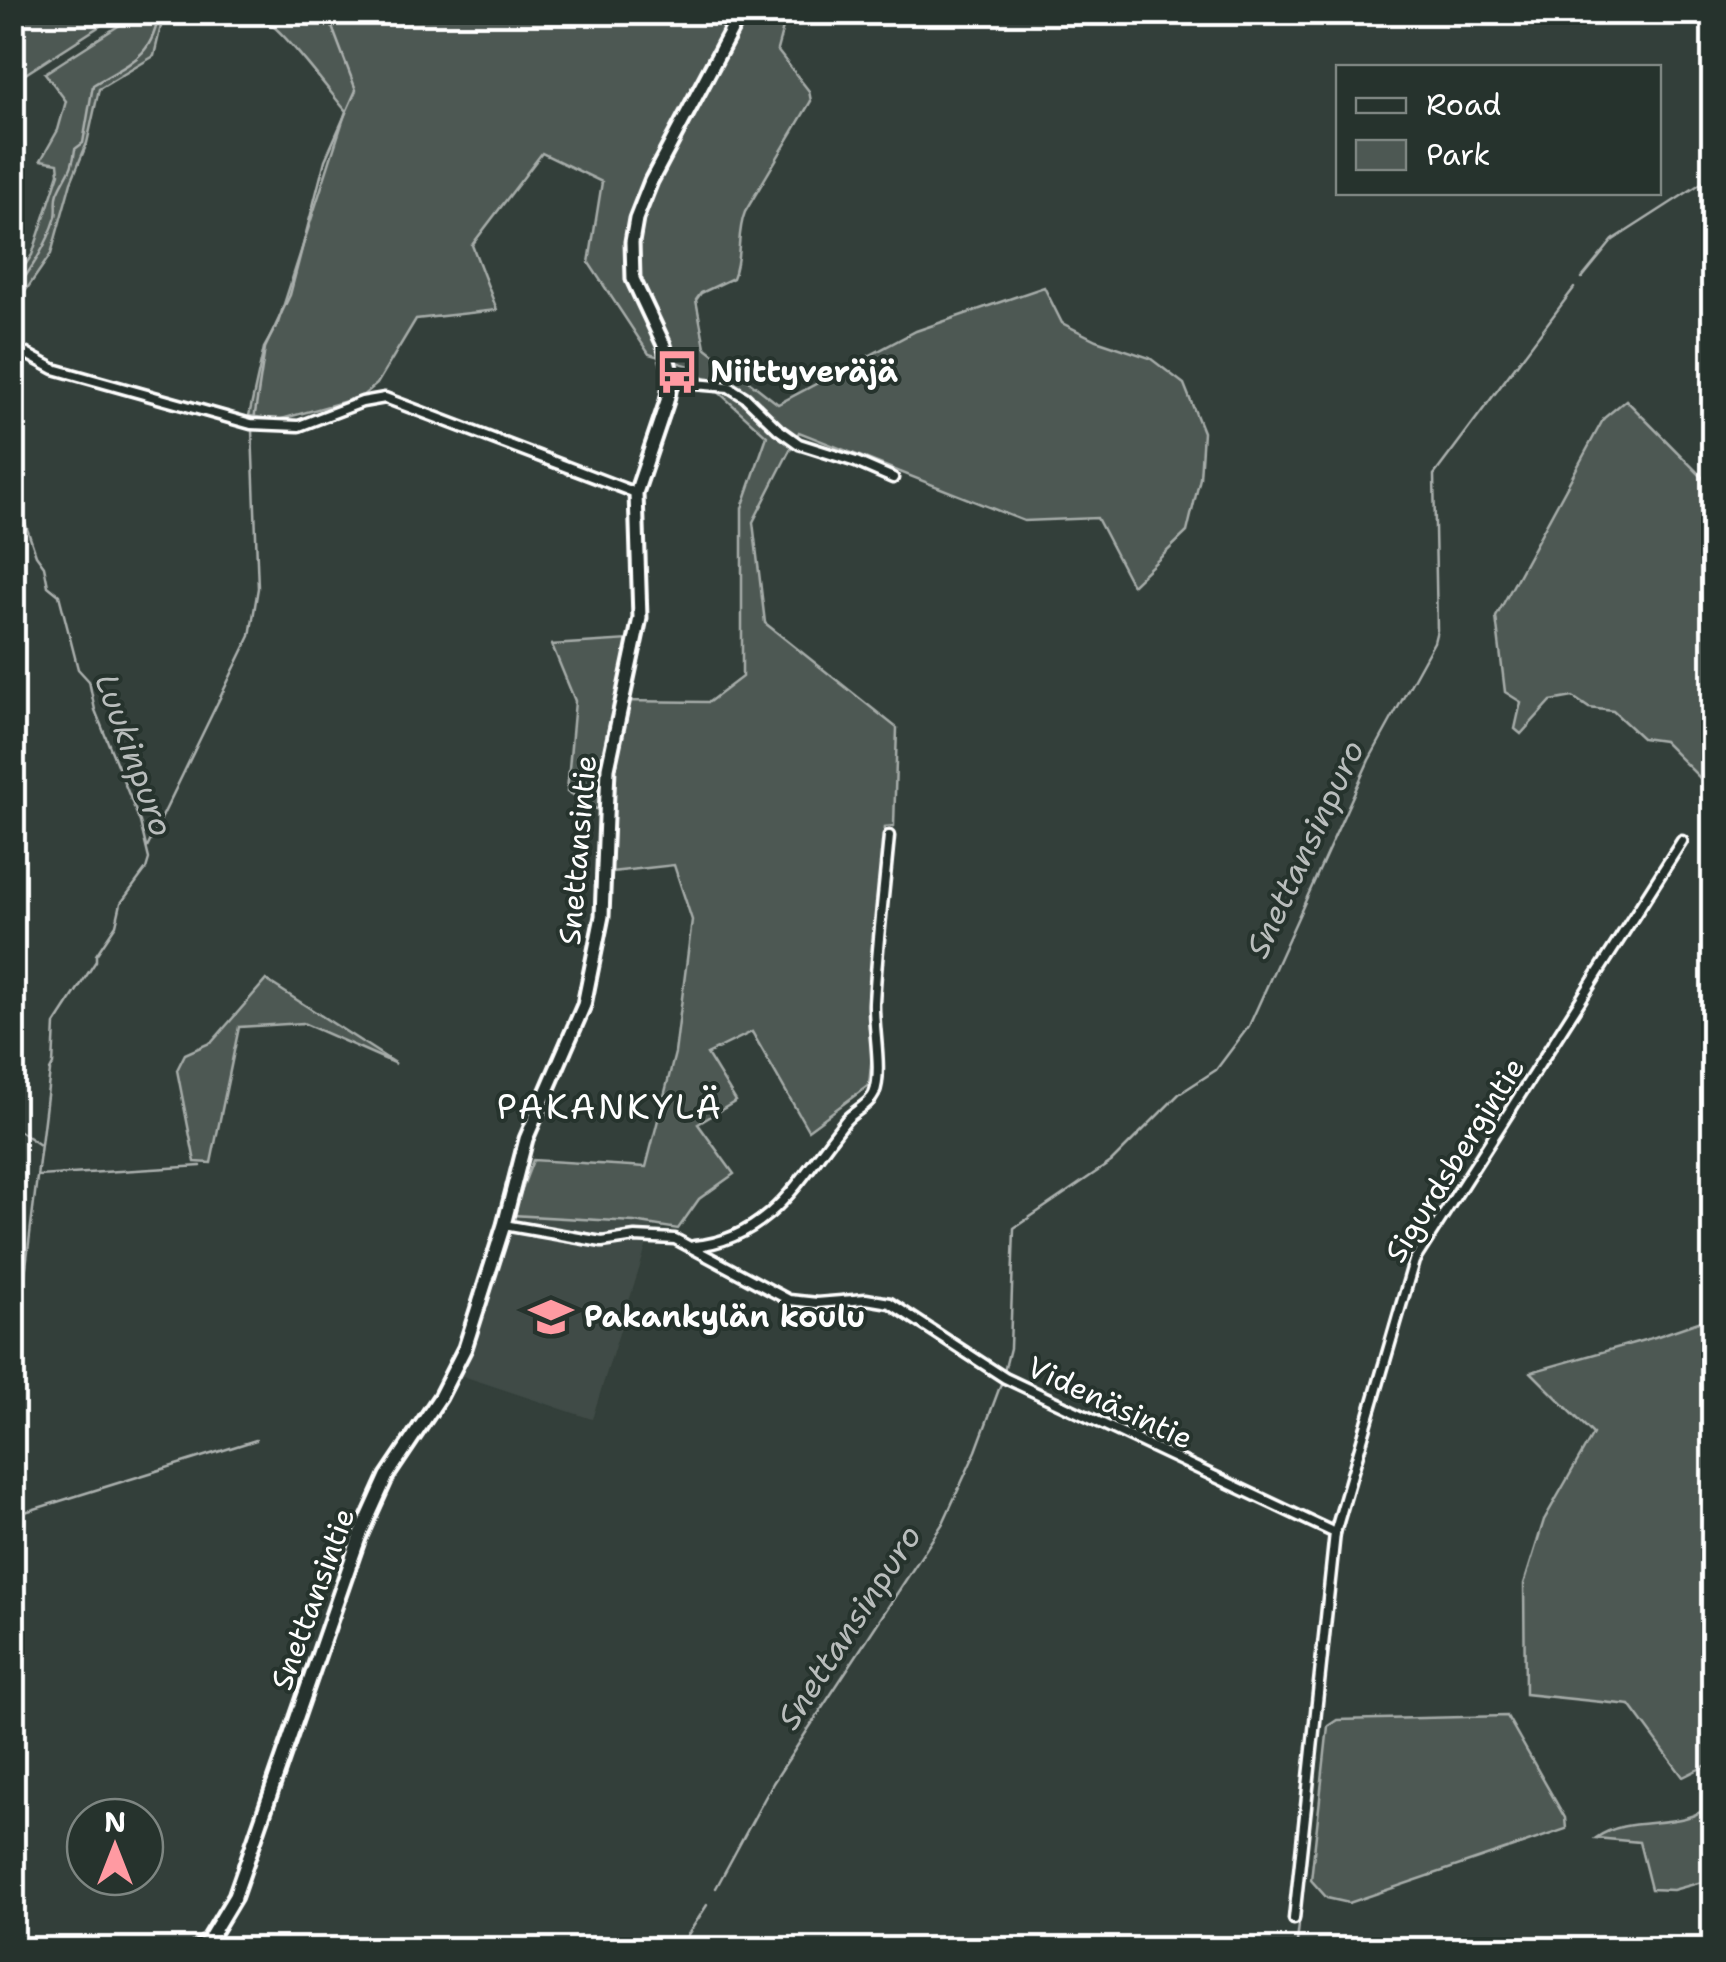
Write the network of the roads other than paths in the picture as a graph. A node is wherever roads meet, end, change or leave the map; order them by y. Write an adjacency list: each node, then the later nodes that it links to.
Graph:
1 (741, 12): 3 (street)
2 (12, 346): 5 (street)
3 (671, 382): 4 (street); 5 (street, Snettansintie)
4 (893, 478)
5 (636, 493): 8 (street, Snettansintie)
6 (889, 836): 9 (street)
7 (1682, 841): 10 (street, Sigurdsbergintie)
8 (504, 1226): 9 (street, Videnäsintie); 12 (street, Snettansintie)
9 (690, 1246): 10 (street, Videnäsintie)
10 (1335, 1533): 11 (street)
11 (1294, 1919)
12 (195, 1950)

